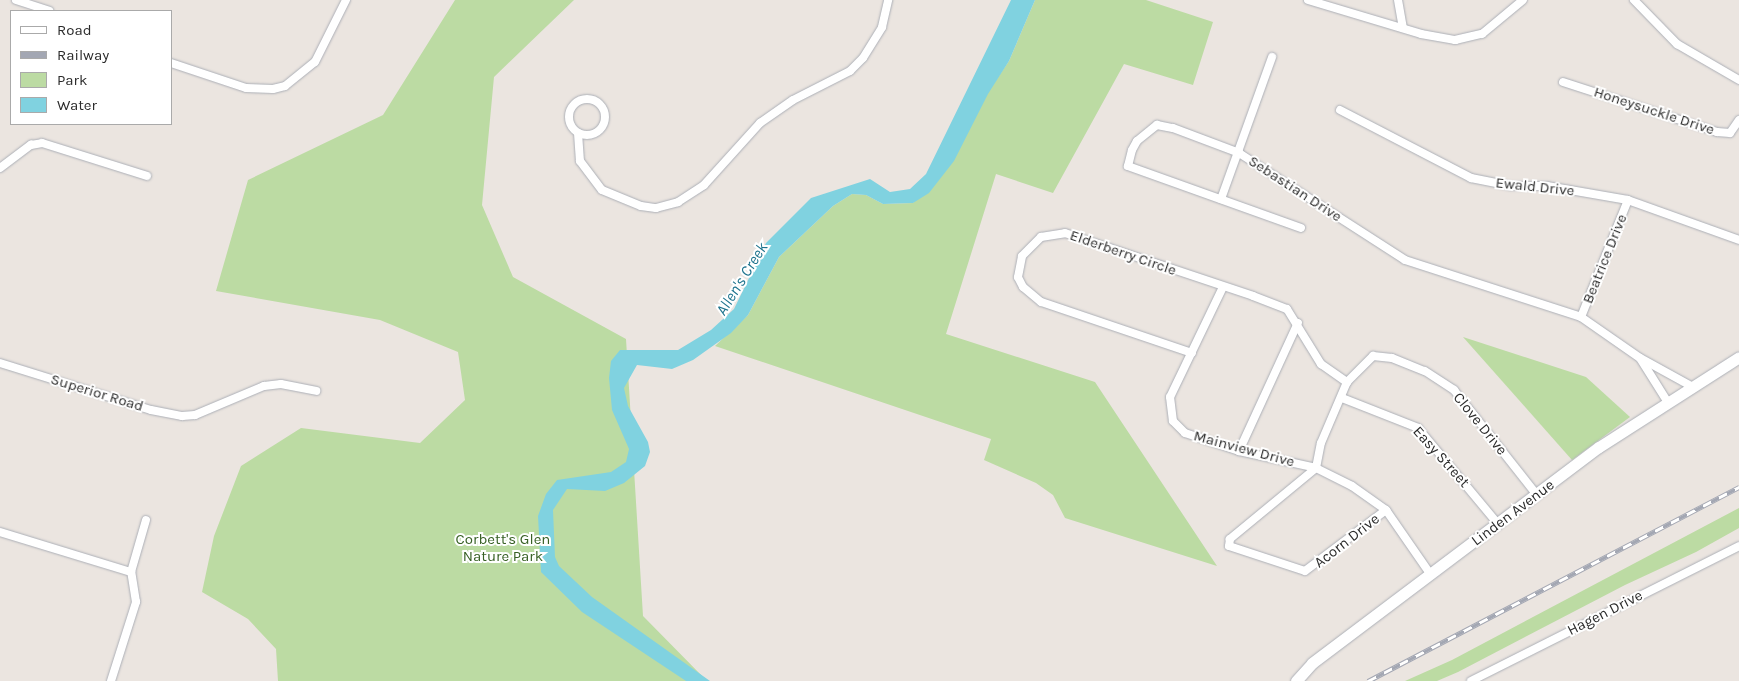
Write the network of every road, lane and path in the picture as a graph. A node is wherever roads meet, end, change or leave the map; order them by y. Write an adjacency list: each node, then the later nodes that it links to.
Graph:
1 (16, 0): 8 (street)
2 (346, 0): 11 (street)
3 (888, 0): 16 (street)
4 (1308, 0): 9 (street)
5 (1398, 0): 9 (street)
6 (1523, 0): 9 (street)
7 (1634, 0): 12 (street)
8 (46, 10)
9 (1403, 28)
10 (1272, 57): 17 (street)
11 (172, 63)
12 (1739, 80)
13 (1562, 82): 15 (street, Honeysuckle Drive)
14 (1340, 110): 21 (street, Ewald Drive)
15 (1739, 120)
16 (578, 133): 16 (street)
17 (1240, 153): 20 (street); 20 (street, Sebastian Drive); 25 (street, Sebastian Drive)
18 (0, 168): 19 (street)
19 (147, 176)
20 (1221, 199): 22 (street, Sebastian Drive)
21 (1628, 200): 23 (street, Ewald Drive); 25 (street, Beatrice Drive)
22 (1301, 228)
23 (1739, 240)
24 (1223, 288): 26 (street, Elderberry Circle); 27 (street, Mainview Drive); 27 (street, Elderberry Circle)
25 (1581, 317): 29 (street, Sebastian Drive)
26 (1298, 323): 31 (street, Elderberry Circle); 36 (street)
27 (1192, 353): 36 (street, Mainview Drive)
28 (1739, 357): 32 (street, Linden Avenue)
29 (1640, 358): 32 (street, Sebastian Drive); 35 (street, Sebastian Drive)
30 (0, 363): 33 (street, Superior Road)
31 (1347, 382): 34 (street, Clove Drive); 38 (street, Clove Drive)
32 (1691, 386): 35 (street, Linden Avenue)
33 (316, 391)
34 (1342, 398): 37 (street, Clove Drive); 41 (street, Easy Street)
35 (1667, 401): 38 (street, Linden Avenue)
36 (1239, 450): 37 (street, Mainview Drive)
37 (1316, 468): 39 (street); 39 (street, Acorn Drive)
38 (1537, 495): 41 (street, Linden Avenue)
39 (1386, 510): 45 (street)
40 (146, 520): 44 (street)
41 (1498, 524): 45 (street, Linden Avenue)
42 (0, 532): 44 (street)
43 (1739, 546): 48 (street, Hagen Drive)
44 (131, 572): 46 (street)
45 (1431, 576): 47 (street, Linden Avenue)
46 (111, 681)
47 (1296, 681)
48 (1471, 681)

